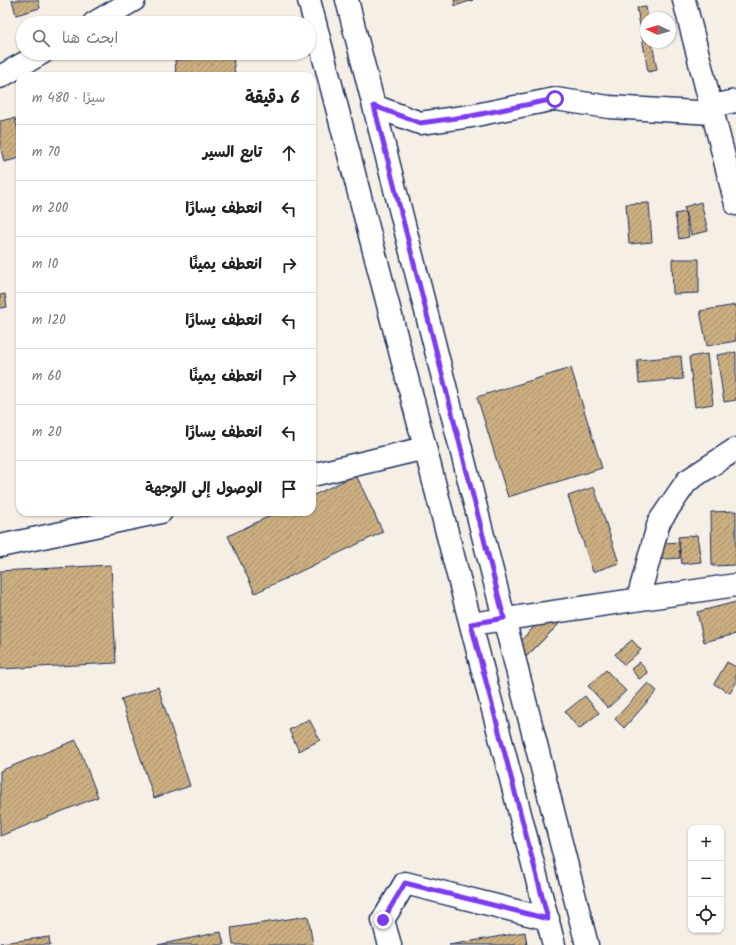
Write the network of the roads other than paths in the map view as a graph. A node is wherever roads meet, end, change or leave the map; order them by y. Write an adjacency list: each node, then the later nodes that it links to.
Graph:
1 (134, 0): 5 (street)
2 (309, 0): 6 (street)
3 (346, 0): 11 (street)
4 (684, 0): 12 (street)
5 (106, 16)
6 (313, 16)
7 (316, 27): 14 (street)
8 (30, 60): 9 (street)
9 (0, 78)
10 (736, 101): 12 (street)
11 (374, 106): 12 (street); 21 (street)
12 (712, 110): 13 (street)
13 (736, 204)
14 (425, 448): 16 (street); 22 (street)
15 (736, 449): 20 (street)
16 (316, 474)
17 (143, 516): 18 (street)
18 (0, 546)
19 (736, 585): 20 (street)
20 (638, 599): 21 (street)
21 (504, 618): 22 (street); 26 (street)
22 (471, 624): 23 (street)
23 (548, 919): 24 (street); 25 (street)
24 (390, 945)
25 (554, 945)
26 (587, 945)

